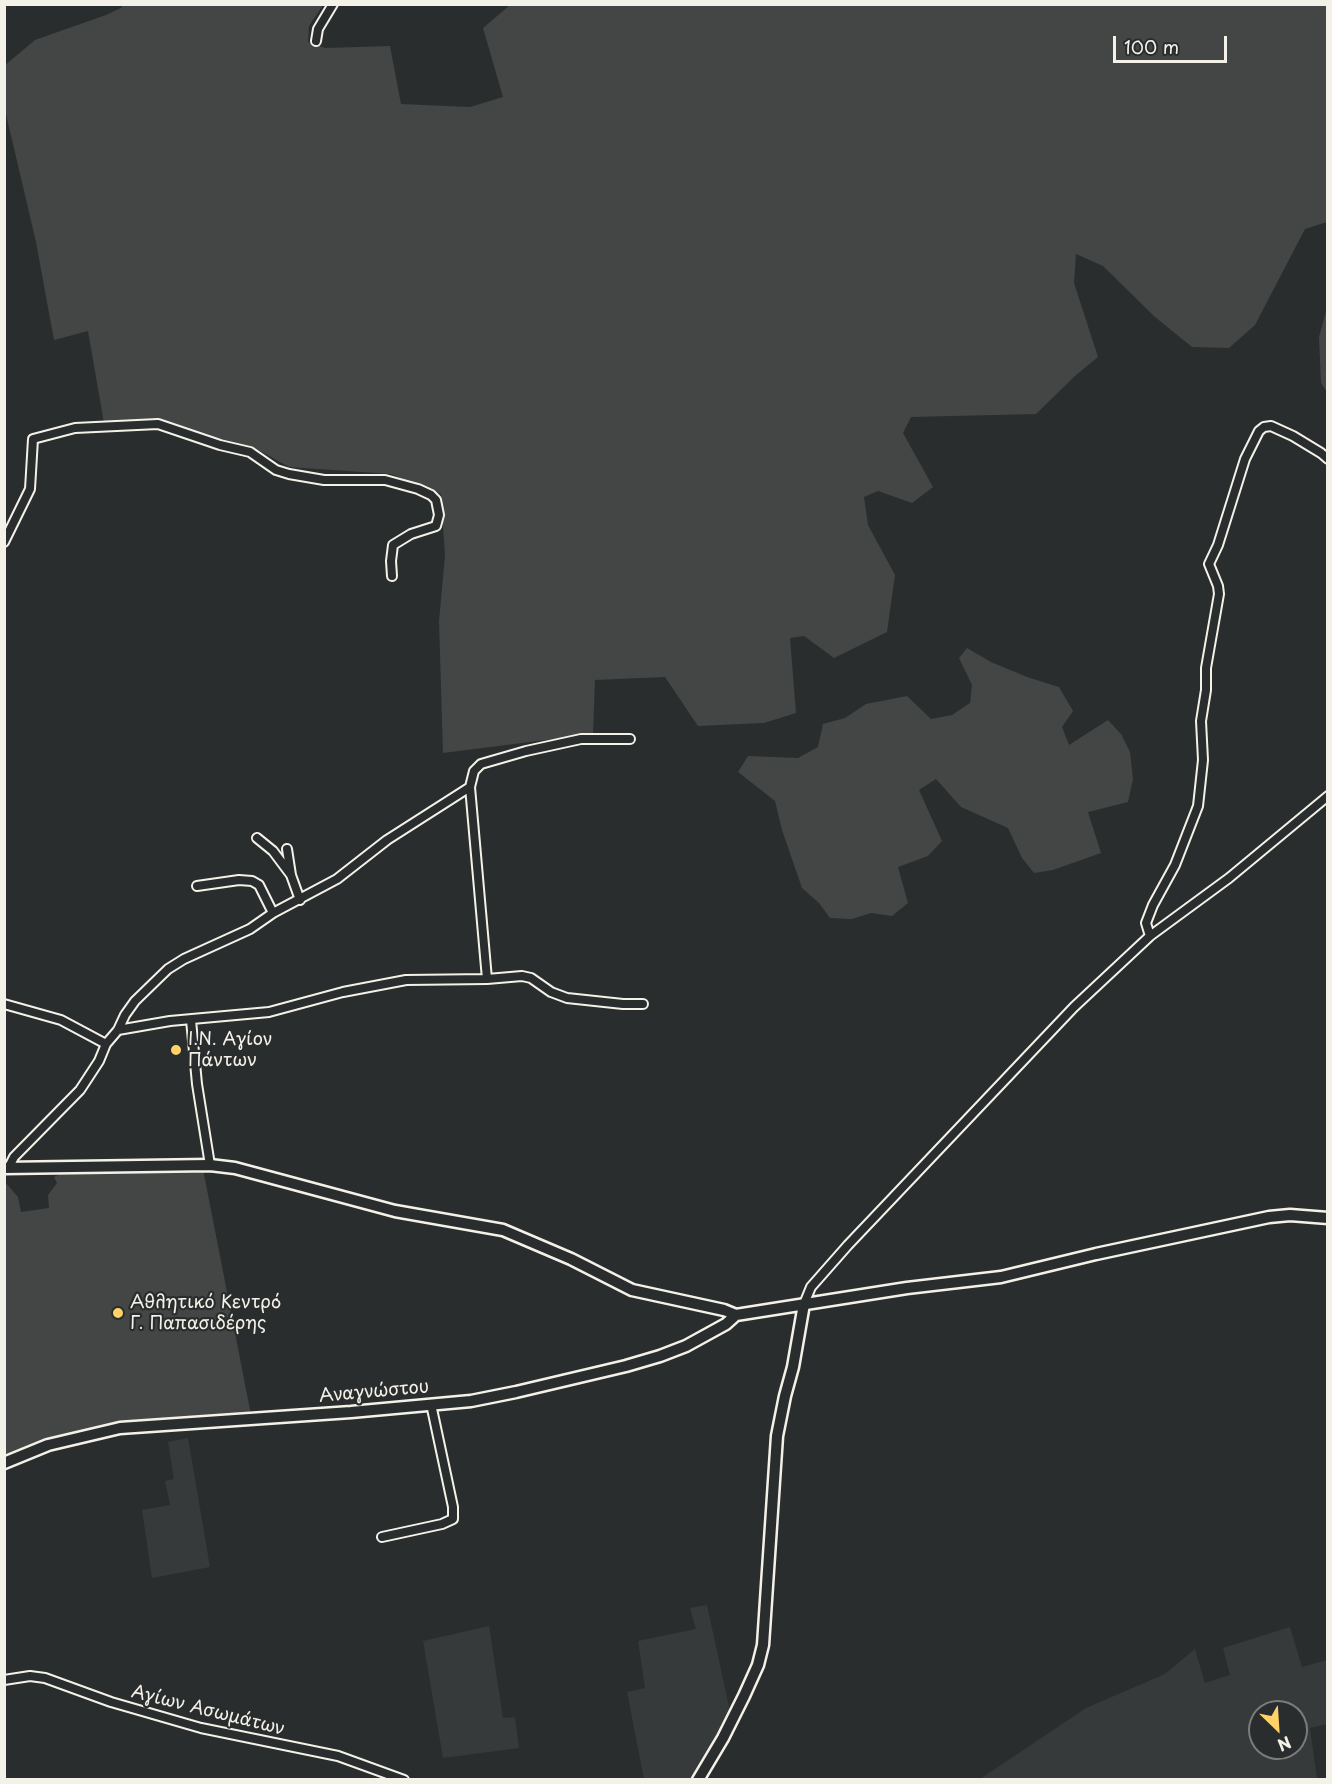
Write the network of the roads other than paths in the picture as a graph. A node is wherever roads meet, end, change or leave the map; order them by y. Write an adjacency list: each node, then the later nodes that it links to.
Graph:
1 (333, 4): 2 (street)
2 (316, 41)
3 (1328, 459): 15 (street)
4 (4, 542): 5 (street)
5 (392, 576)
6 (630, 739): 7 (street)
7 (470, 787): 13 (street); 16 (street)
8 (1328, 796): 15 (street)
9 (257, 838): 11 (street)
10 (287, 849): 11 (street)
11 (291, 875): 13 (street)
12 (197, 886): 14 (street)
13 (300, 900): 14 (street)
14 (273, 914): 20 (street)
15 (1150, 936): 25 (street)
16 (487, 979): 18 (street); 19 (street)
17 (4, 1004): 21 (street)
18 (643, 1004)
19 (191, 1020): 20 (street); 22 (street)
20 (118, 1030): 21 (street)
21 (106, 1044): 23 (street)
22 (210, 1165): 23 (street); 26 (street)
23 (7, 1167)
24 (1328, 1218): 25 (street)
25 (804, 1304): 26 (street); 32 (street)
26 (736, 1315): 27 (street, Αναγνώστου)
27 (431, 1404): 28 (street, Αναγνώστου); 29 (street)
28 (4, 1462)
29 (382, 1537)
30 (4, 1680): 31 (street, Αγίων Ασωμάτων)
31 (404, 1779)
32 (698, 1779)

